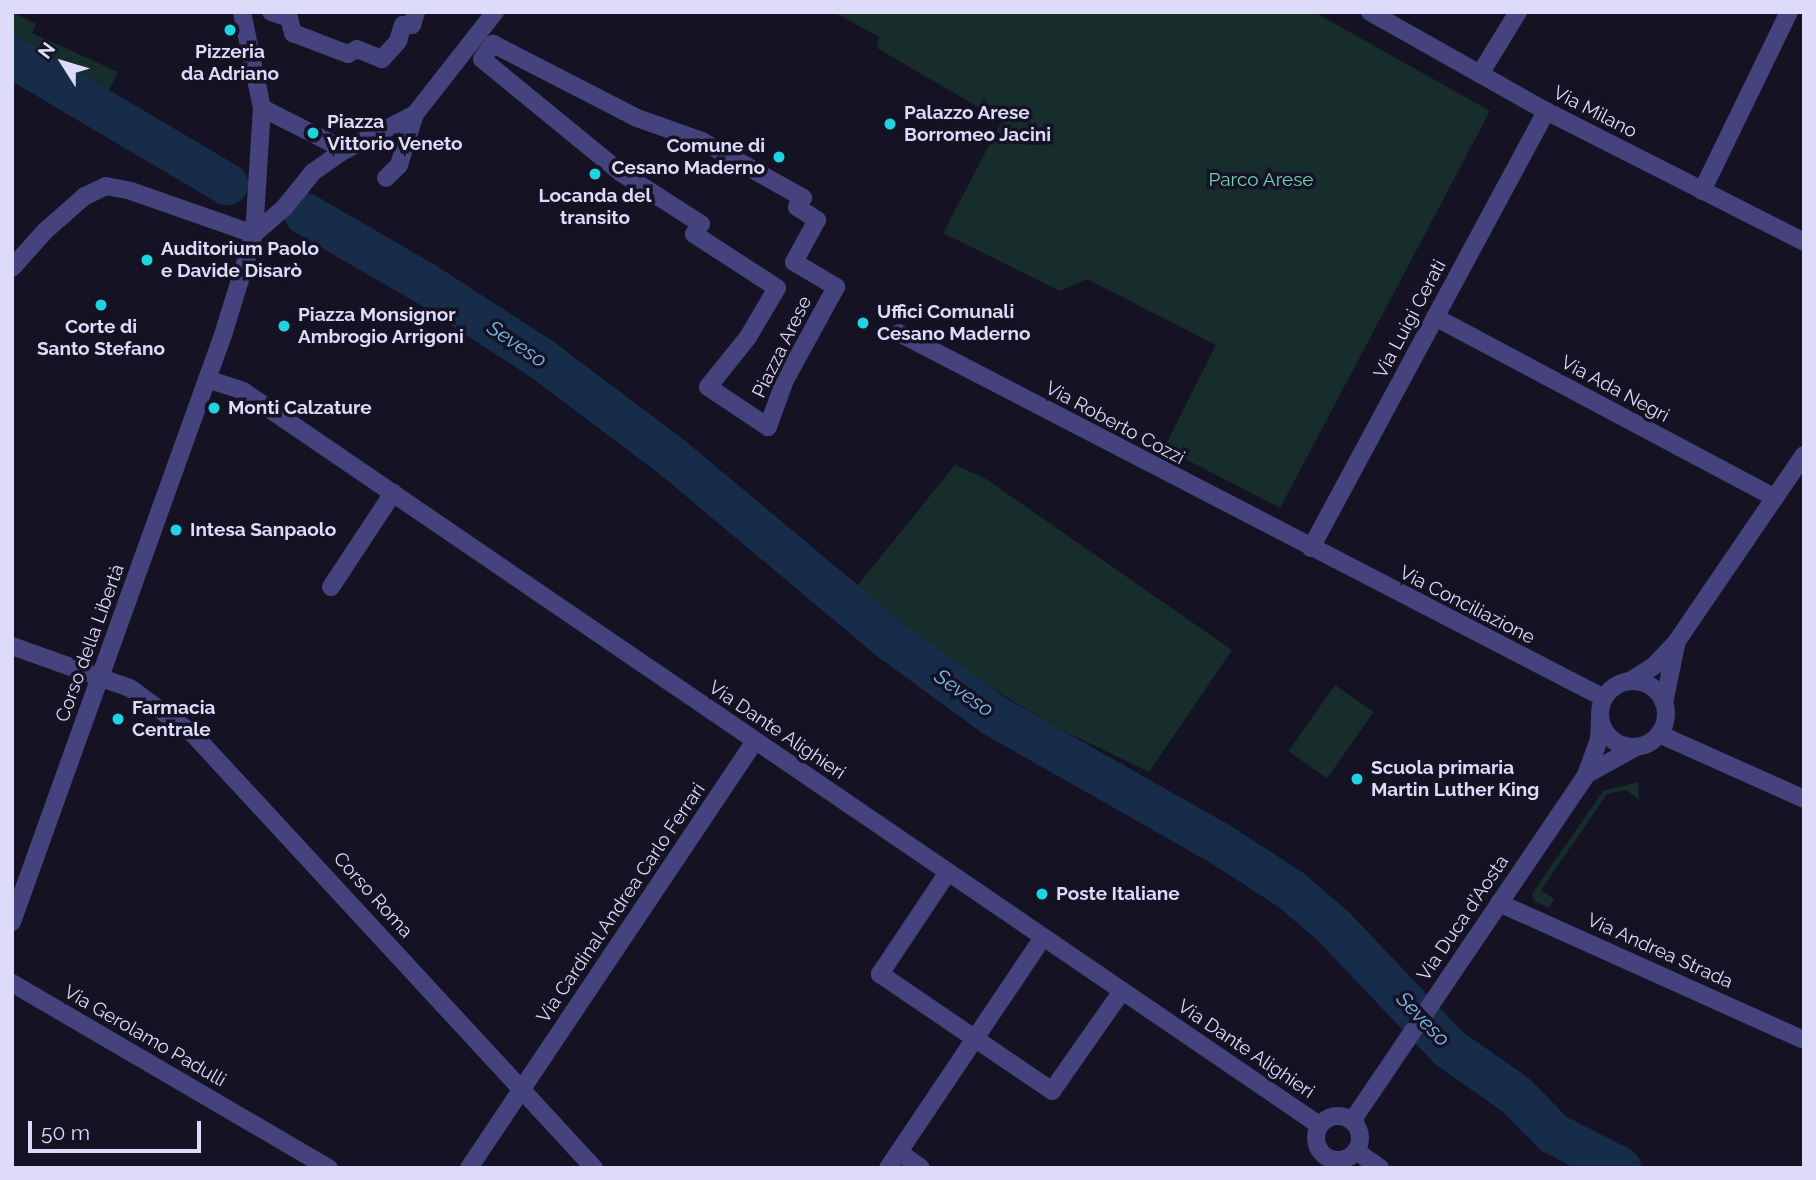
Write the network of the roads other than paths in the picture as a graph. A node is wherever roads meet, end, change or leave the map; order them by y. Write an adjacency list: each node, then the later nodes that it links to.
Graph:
1 (242, 12): 10 (street)
2 (271, 12): 3 (street)
3 (416, 12)
4 (495, 12): 12 (street)
5 (1370, 12): 9 (street, Via Milano)
6 (1517, 12): 9 (street)
7 (1789, 12): 15 (street)
8 (482, 60): 8 (street, Piazza Arese)
9 (1480, 74): 11 (street, Via Milano)
10 (262, 108): 13 (street); 16 (street)
11 (1546, 111): 15 (street, Via Milano); 19 (street, Via Luigi Cerati)
12 (415, 114): 13 (street); 14 (street)
13 (345, 150): 16 (street)
14 (386, 178)
15 (1702, 191): 17 (street, Via Milano)
16 (254, 234): 18 (street); 21 (street)
17 (1804, 242)
18 (12, 268)
19 (1435, 317): 24 (street, Via Ada Negri); 25 (street, Via Luigi Cerati)
20 (900, 334): 25 (street, Via Roberto Cozzi)
21 (207, 379): 23 (street, Via Dante Alighieri); 29 (street, Corso della Libertà)
22 (1804, 455): 24 (street)
23 (393, 493): 26 (street); 35 (street, Via Dante Alighieri)
24 (1774, 498): 27 (street)
25 (1311, 548): 31 (street, Via Conciliazione)
26 (331, 587)
27 (1676, 641): 30 (street); 32 (street)
28 (12, 646): 29 (street, Corso Roma)
29 (100, 676): 41 (street, Corso della Libertà); 47 (street, Corso Roma)
30 (1630, 681): 31 (street); 32 (street)
31 (1604, 698): 33 (street)
32 (1664, 703): 34 (street)
33 (1600, 719): 36 (street); 37 (street, Via Duca d'Aosta)
34 (1659, 734): 36 (street); 38 (street)
35 (755, 741): 39 (street, Via Dante Alighieri); 47 (street, Via Cardinal Andrea Carlo Ferrari)
36 (1636, 747): 37 (street, Via Duca d'Aosta)
37 (1586, 775): 40 (street, Via Duca d'Aosta)
38 (1804, 799)
39 (948, 872): 42 (street, Via Dante Alighieri); 45 (street)
40 (1499, 903): 46 (street, Via Andrea Strada); 48 (street, Via Duca d'Aosta)
41 (12, 922)
42 (1044, 937): 44 (street, Via Dante Alighieri); 45 (street)
43 (12, 983): 53 (street, Via Gerolamo Padulli)
44 (1122, 991): 45 (street); 49 (street, Via Dante Alighieri)
45 (975, 1038): 51 (street)
46 (1804, 1040)
47 (522, 1090): 54 (street, Via Cardinal Andrea Carlo Ferrari); 55 (street, Corso Roma)
48 (1352, 1121): 49 (street); 50 (street)
49 (1319, 1125): 52 (street)
50 (1356, 1151): 52 (street); 58 (street)
51 (899, 1152): 56 (street); 57 (street)
52 (1324, 1163)
53 (329, 1168)
54 (469, 1168)
55 (594, 1168)
56 (888, 1168)
57 (921, 1168)
58 (1380, 1168)

